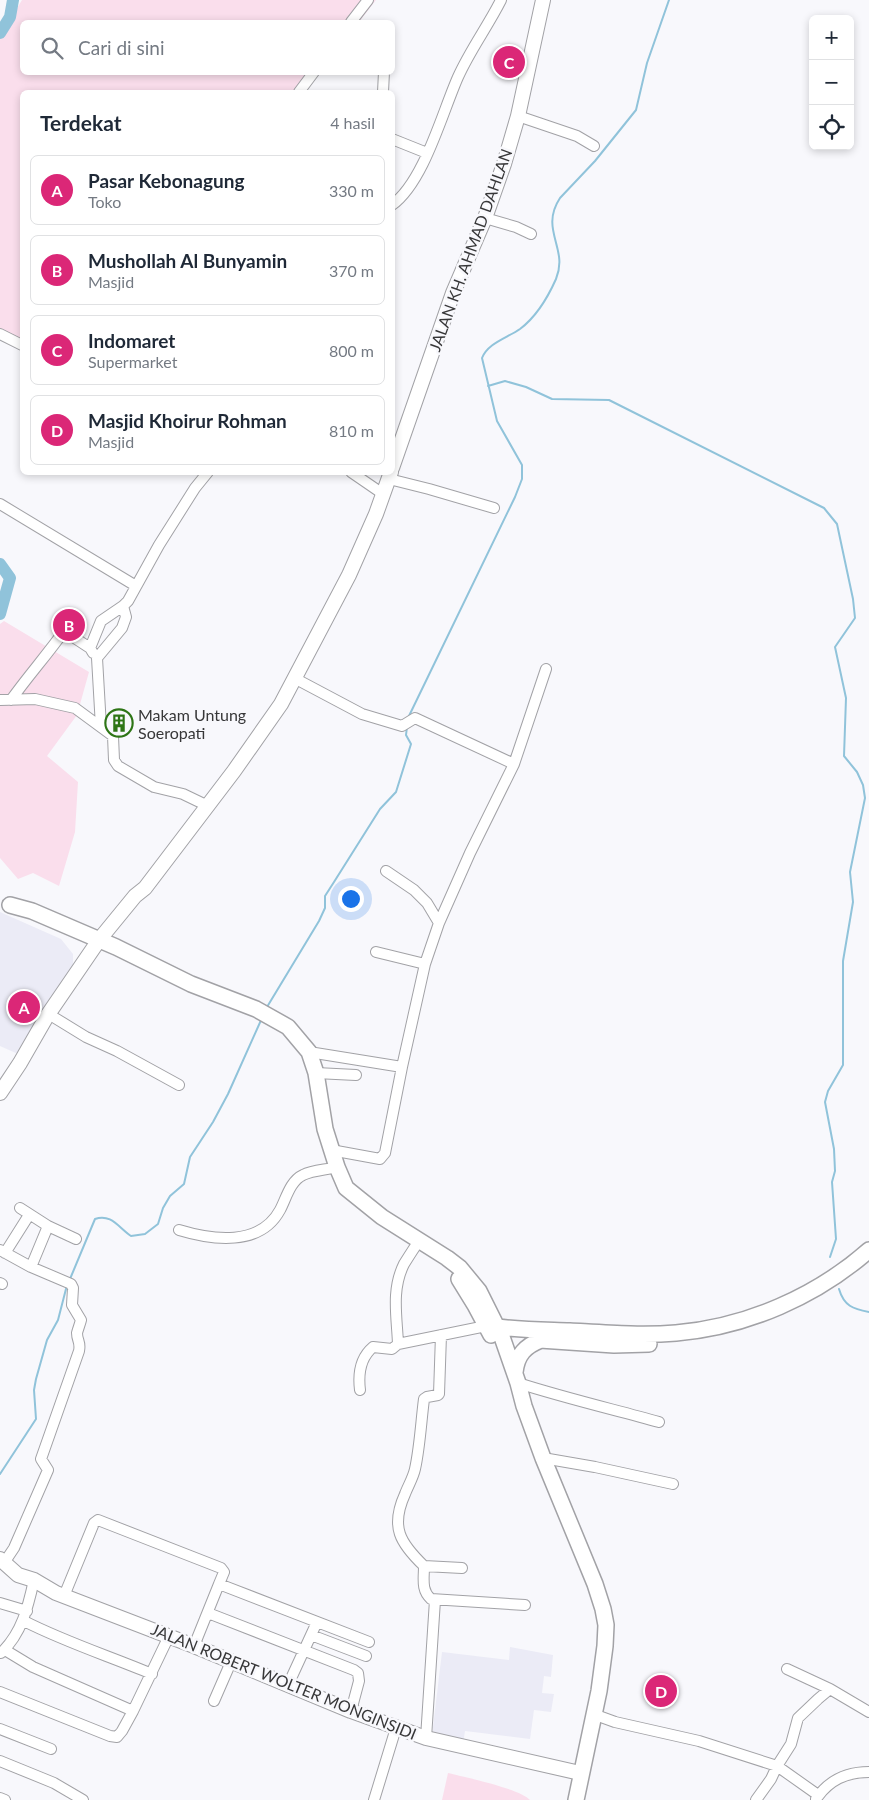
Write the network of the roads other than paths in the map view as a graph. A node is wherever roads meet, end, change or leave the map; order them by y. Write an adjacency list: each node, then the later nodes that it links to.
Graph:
1 (368, 0): 4 (street)
2 (502, 0): 12 (street)
3 (543, 0): 9 (main road, JALAN KH. AHMAD DAHLAN)
4 (353, 20)
5 (312, 75): 7 (street)
6 (384, 75): 8 (street)
7 (300, 90)
8 (383, 90)
9 (518, 116): 11 (street); 14 (main road, JALAN KH. AHMAD DAHLAN)
10 (395, 140): 12 (street)
11 (594, 146)
12 (427, 153): 13 (street)
13 (395, 203)
14 (485, 218): 15 (street); 18 (main road, JALAN KH. AHMAD DAHLAN)
15 (531, 234)
16 (0, 334): 17 (street)
17 (20, 345)
18 (395, 461)
19 (206, 475): 26 (street)
20 (355, 475): 23 (street)
21 (390, 475): 23 (main road, JALAN KH. AHMAD DAHLAN)
22 (395, 475): 25 (street)
23 (384, 494): 31 (main road, JALAN KH. AHMAD DAHLAN)
24 (0, 504): 26 (street)
25 (494, 508)
26 (136, 586): 27 (street)
27 (123, 606): 28 (street); 29 (street)
28 (90, 648): 29 (street); 32 (street)
29 (96, 658): 33 (street)
30 (546, 669): 34 (street)
31 (296, 679): 34 (street); 35 (main road, JALAN KH. AHMAD DAHLAN)
32 (5, 700): 33 (street)
33 (101, 727): 35 (street)
34 (514, 764): 38 (street)
35 (208, 806): 39 (main road, JALAN KH. AHMAD DAHLAN)
36 (386, 872): 38 (street)
37 (5, 903): 39 (highway)
38 (440, 923): 41 (street)
39 (103, 946): 42 (main road); 43 (main road); 44 (highway)
40 (376, 952): 41 (street)
41 (425, 964): 45 (street)
42 (55, 1018): 43 (main road); 48 (street)
43 (38, 1034): 49 (main road)
44 (309, 1052): 45 (street); 46 (highway)
45 (402, 1067): 50 (street)
46 (316, 1073): 47 (street); 50 (highway)
47 (356, 1075)
48 (179, 1084)
49 (0, 1094)
50 (331, 1150): 51 (highway)
51 (337, 1167): 55 (street); 57 (highway)
52 (20, 1208): 53 (street)
53 (29, 1215): 54 (street); 59 (street)
54 (48, 1226): 56 (street); 62 (street)
55 (179, 1230)
56 (76, 1239)
57 (419, 1241): 60 (highway); 68 (street)
58 (869, 1250): 64 (highway)
59 (3, 1251): 62 (street)
60 (447, 1258): 63 (highway); 65 (highway)
61 (869, 1262): 67 (highway)
62 (31, 1267): 75 (street)
63 (486, 1304): 64 (highway); 65 (highway)
64 (521, 1329): 65 (highway)
65 (494, 1331): 66 (street); 67 (highway); 69 (highway); 71 (highway)
66 (442, 1335): 68 (street); 76 (street)
67 (541, 1340): 69 (highway)
68 (398, 1344): 70 (street)
69 (516, 1378): 71 (highway); 72 (street)
70 (360, 1390)
71 (524, 1406): 73 (highway)
72 (659, 1422)
73 (543, 1458): 74 (street); 104 (highway)
74 (673, 1484)
75 (2, 1561): 78 (main road, JALAN ROBERT WOLTER MONGINSIDI)
76 (424, 1566): 77 (street); 81 (street)
77 (462, 1568)
78 (34, 1580): 80 (main road, JALAN ROBERT WOLTER MONGINSIDI); 85 (street)
79 (219, 1584): 80 (street); 84 (street); 86 (street)
80 (64, 1596): 88 (main road, JALAN ROBERT WOLTER MONGINSIDI)
81 (435, 1600): 83 (street); 107 (street)
82 (0, 1603): 85 (street)
83 (526, 1605)
84 (208, 1613): 90 (street); 91 (street)
85 (25, 1616): 92 (street); 96 (street)
86 (317, 1622): 87 (street); 89 (street)
87 (311, 1635): 91 (street); 93 (street)
88 (169, 1636): 90 (main road, JALAN ROBERT WOLTER MONGINSIDI); 96 (street)
89 (369, 1642)
90 (194, 1646): 94 (main road, JALAN ROBERT WOLTER MONGINSIDI)
91 (304, 1650): 97 (street); 102 (street)
92 (2, 1652): 101 (street)
93 (366, 1656)
94 (231, 1662): 97 (main road, JALAN ROBERT WOLTER MONGINSIDI); 100 (street)
95 (787, 1669): 98 (street)
96 (152, 1674): 101 (street)
97 (288, 1685): 102 (main road, JALAN ROBERT WOLTER MONGINSIDI)
98 (830, 1690): 103 (street); 110 (street)
99 (0, 1692): 101 (street)
100 (214, 1701)
101 (133, 1711)
102 (351, 1711): 105 (main road, JALAN ROBERT WOLTER MONGINSIDI)
103 (869, 1712)
104 (593, 1714): 110 (street); 112 (highway)
105 (396, 1728): 107 (main road, JALAN ROBERT WOLTER MONGINSIDI); 117 (street)
106 (0, 1729): 108 (street)
107 (426, 1738): 112 (main road, JALAN ROBERT WOLTER MONGINSIDI)
108 (51, 1750)
109 (0, 1761): 116 (street)
110 (777, 1766): 114 (street); 119 (street)
111 (869, 1772): 114 (street)
112 (580, 1773): 118 (highway)
113 (0, 1798): 115 (street)
114 (817, 1798)
115 (5, 1800)
116 (83, 1800)
117 (374, 1800)
118 (576, 1800)
119 (756, 1800)

